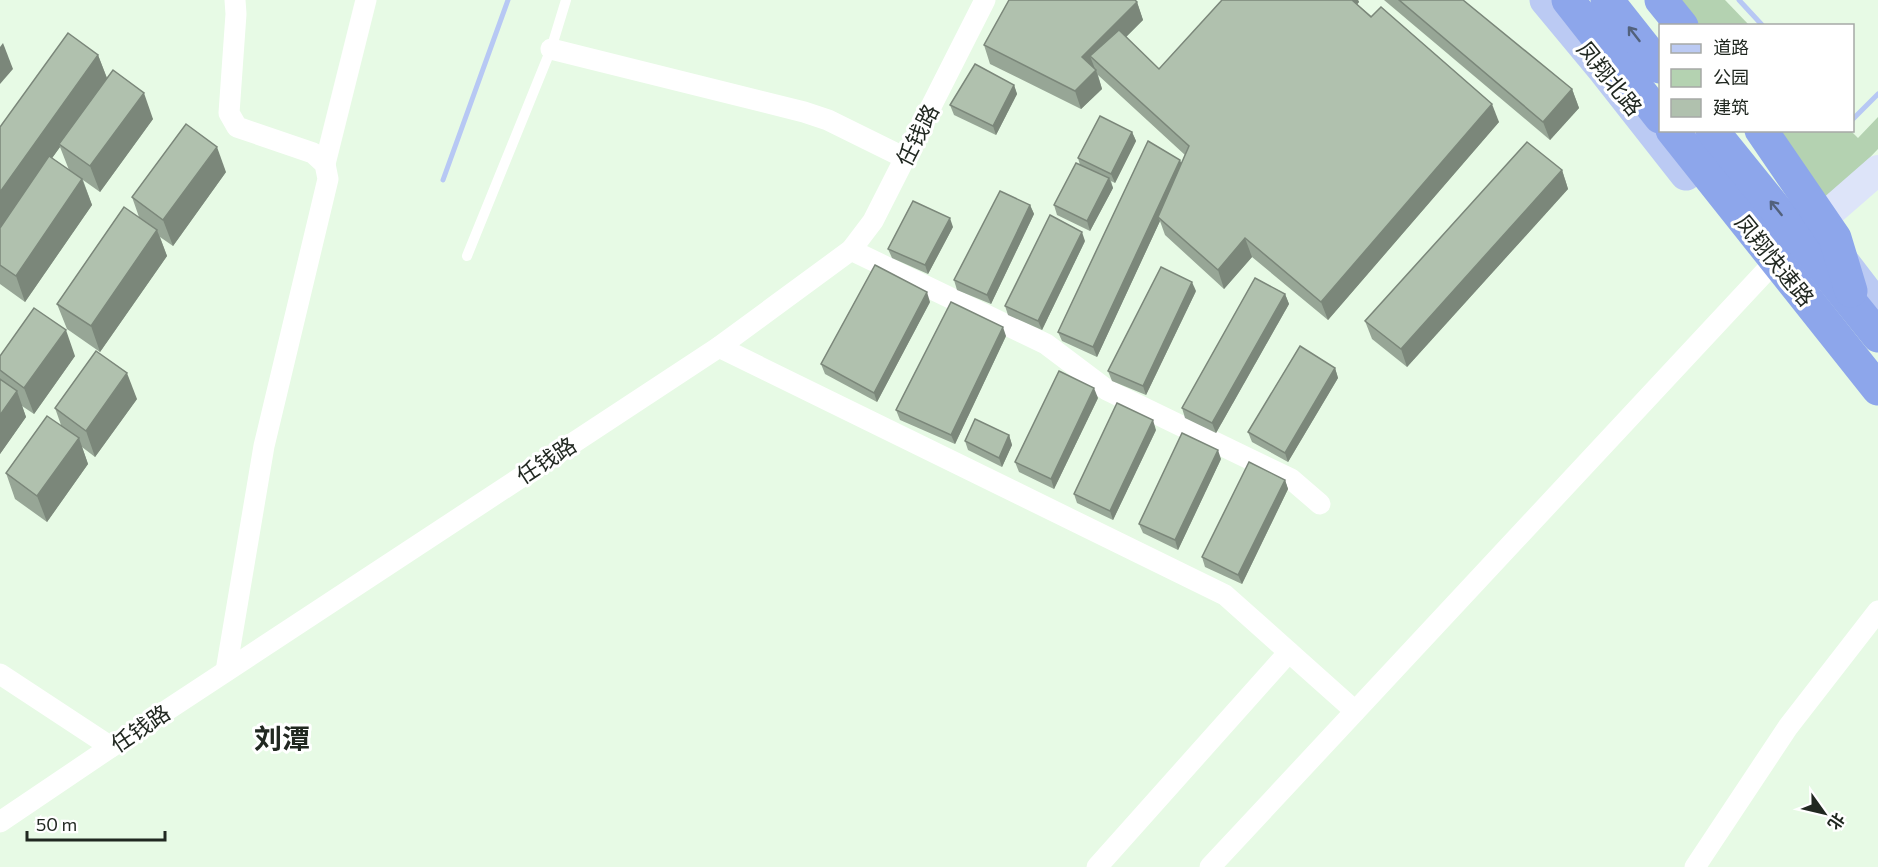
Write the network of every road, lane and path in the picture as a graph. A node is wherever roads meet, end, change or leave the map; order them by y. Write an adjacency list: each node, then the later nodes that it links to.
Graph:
1 (235, 0): 20 (street)
2 (366, 0): 20 (street)
3 (566, 0): 12 (lane)
4 (986, 0): 19 (street, 任钱路)
5 (1546, 0): 25 (main road, 凤翔北路)
6 (1568, 0): 14 (highway)
7 (1607, 0): 13 (highway, one-way to 7)
8 (1645, 0): 10 (main road)
9 (1661, 0): 11 (highway)
10 (1663, 24)
11 (1680, 24)
12 (551, 49): 19 (street); 24 (lane)
13 (1659, 66)
14 (1659, 116)
15 (1674, 132): 29 (highway, 凤翔快速路)
16 (1714, 132): 26 (highway, 凤翔快速路, one-way to 16)
17 (1745, 132): 22 (main road)
18 (1762, 132): 26 (highway)
19 (905, 158): 23 (street, 任钱路)
20 (325, 164): 34 (street)
21 (1878, 170): 22 (street)
22 (1815, 225): 26 (main road)
23 (851, 250): 28 (street, 任钱路); 31 (street)
24 (467, 256)
25 (1765, 272): 30 (main road, 凤翔北路); 36 (street)
26 (1867, 308): 27 (highway, 凤翔快速路)
27 (1878, 336)
28 (719, 347): 33 (street); 34 (street, 任钱路)
29 (1878, 389)
30 (1878, 408)
31 (1320, 504)
32 (1878, 611): 41 (street)
33 (1288, 652): 36 (street); 39 (street)
34 (226, 671): 37 (street, 任钱路)
35 (0, 674): 37 (street)
36 (1355, 711): 40 (street)
37 (111, 747): 38 (street, 任钱路)
38 (0, 822)
39 (1097, 867)
40 (1210, 867)
41 (1695, 867)

